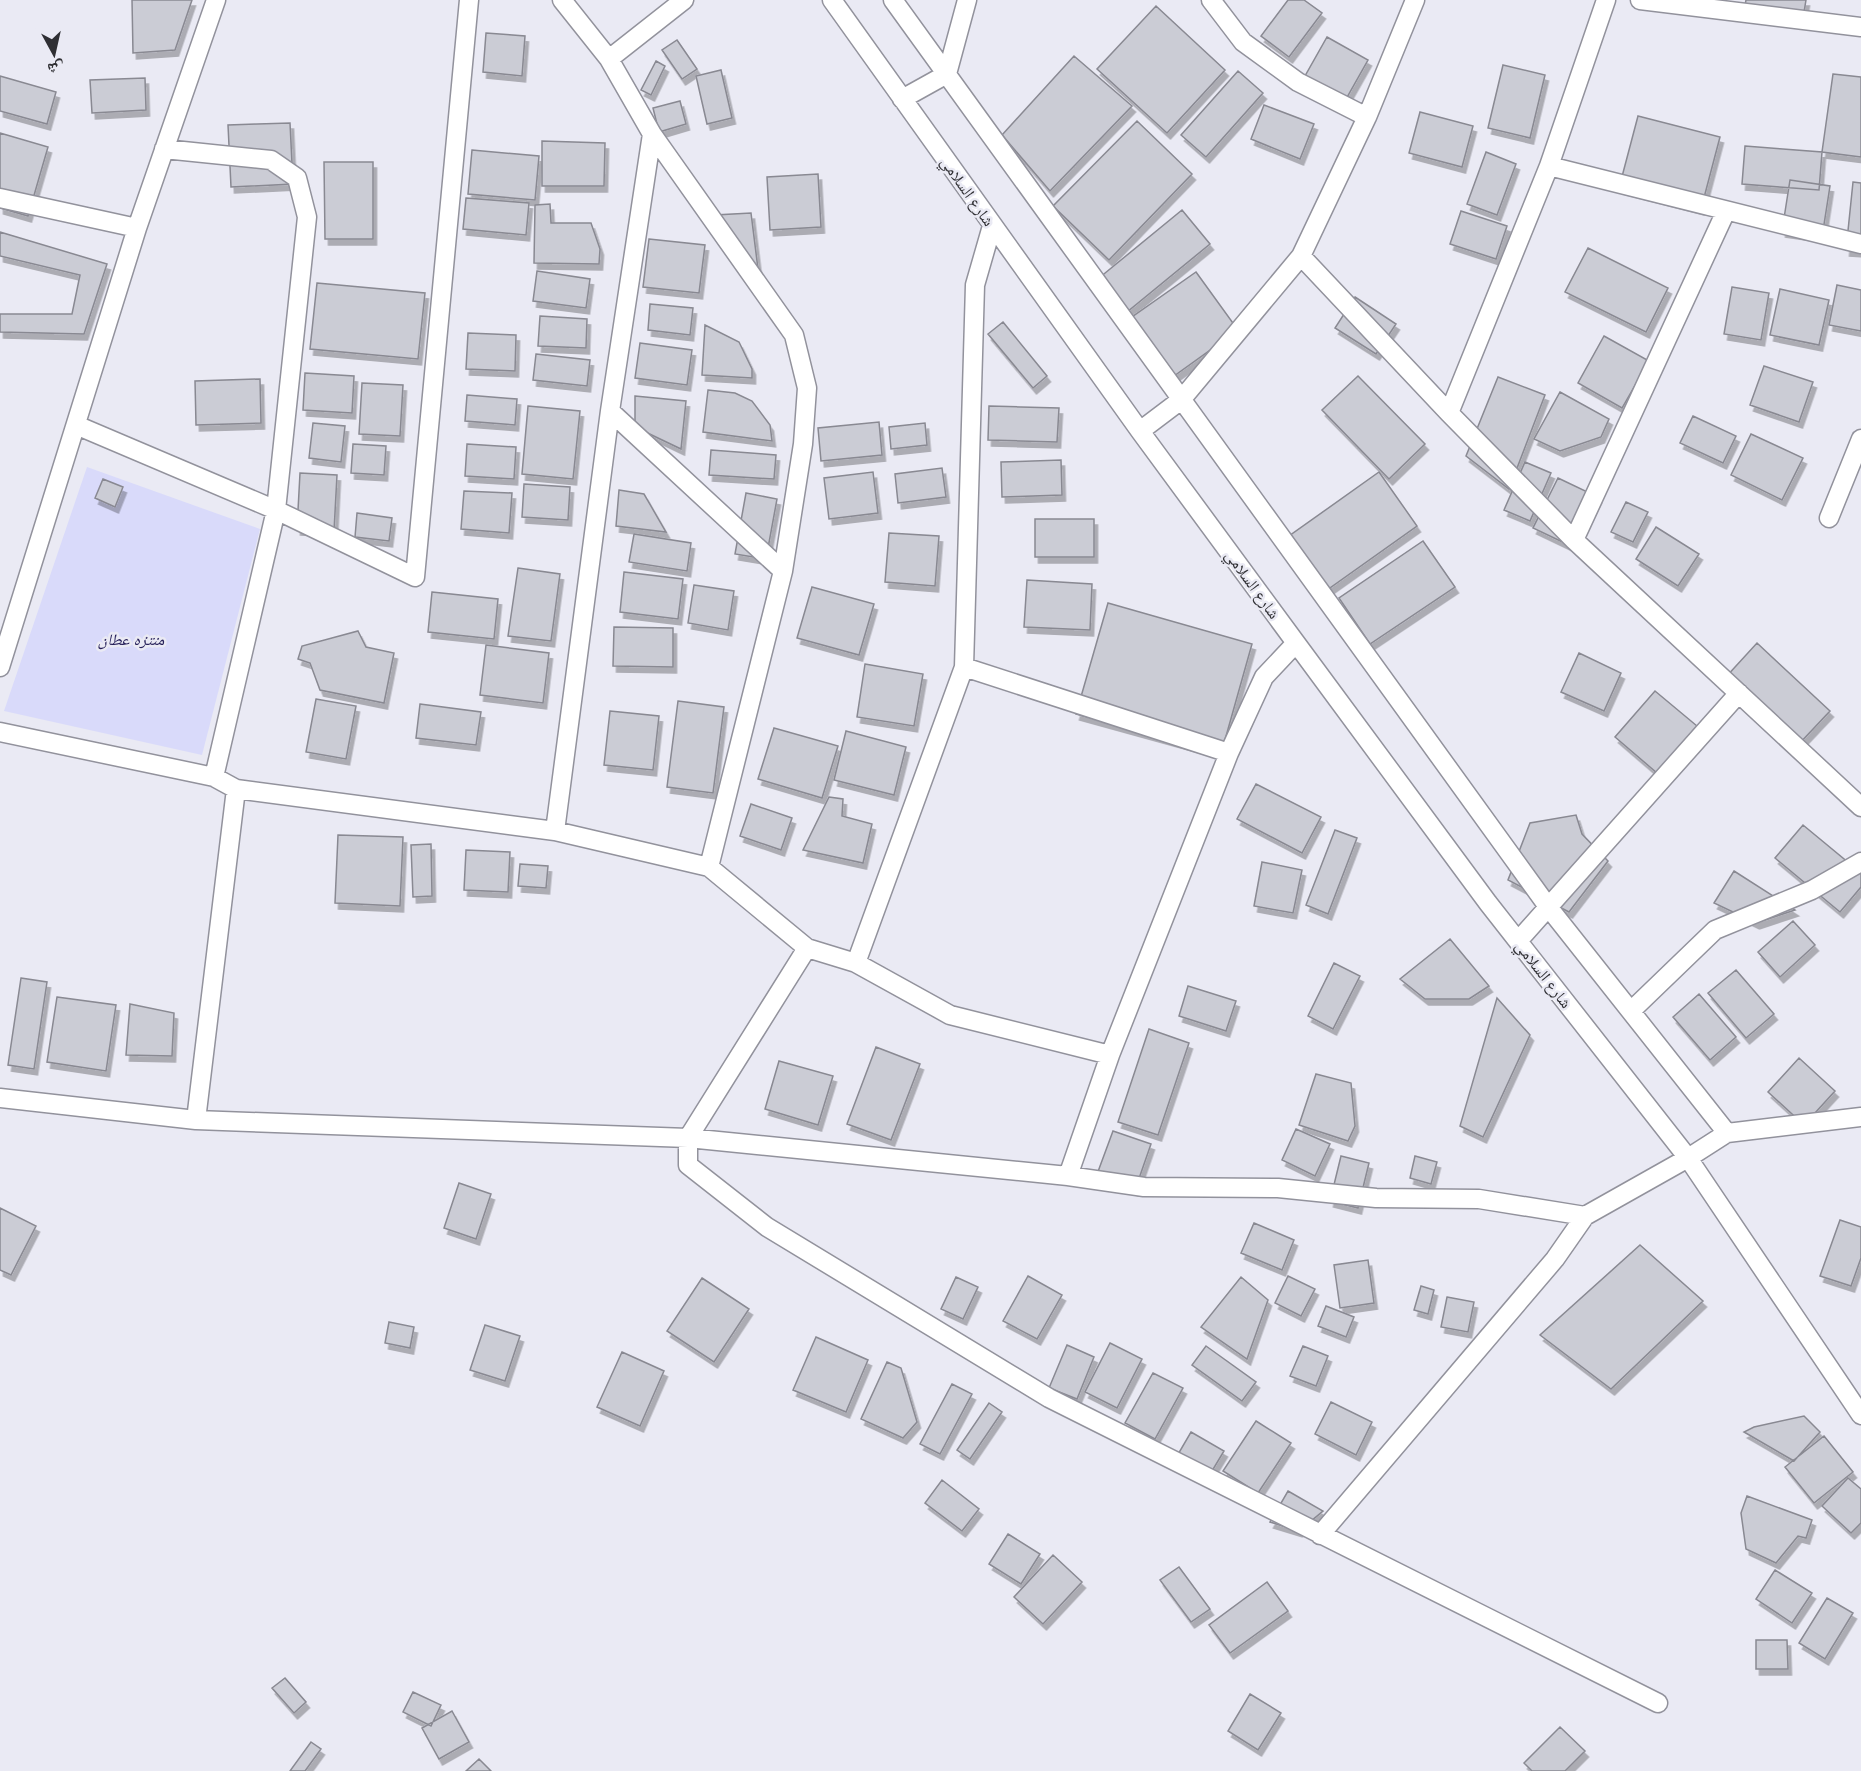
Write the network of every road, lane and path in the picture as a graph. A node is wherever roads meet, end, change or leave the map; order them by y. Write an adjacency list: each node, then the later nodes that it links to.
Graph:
1 (216, 0): 19 (street)
2 (469, 0): 33 (street)
3 (562, 0): 14 (street)
4 (684, 0): 14 (street)
5 (832, 0): 16 (street, شارع السلامي)
6 (893, 0): 15 (street)
7 (967, 0): 15 (street)
8 (1211, 0): 17 (street)
9 (1415, 0): 17 (street)
10 (1606, 0): 20 (street)
11 (1640, 0): 12 (street)
12 (1727, 5): 13 (street)
13 (1861, 27)
14 (609, 60): 18 (street)
15 (947, 74): 16 (street); 27 (street)
16 (902, 99): 23 (street, شارع السلامي)
17 (1367, 117): 26 (street)
18 (652, 134): 28 (street); 36 (street)
19 (164, 149): 24 (street); 33 (street)
20 (1549, 166): 22 (street); 29 (street)
21 (0, 198): 24 (street)
22 (1726, 211): 25 (street); 35 (street)
23 (992, 226): 31 (street, شارع السلامي); 39 (street)
24 (137, 228): 30 (street)
25 (1861, 244)
26 (1301, 256): 27 (street); 29 (street)
27 (1181, 400): 31 (street); 49 (street)
28 (610, 411): 36 (street); 46 (street)
29 (1449, 413): 35 (street)
30 (76, 424): 33 (street); 38 (street)
31 (1140, 431): 37 (street, شارع السلامي)
32 (1861, 439): 34 (street)
33 (276, 510): 43 (street)
34 (1829, 518)
35 (1574, 540): 40 (street)
36 (783, 571): 48 (street)
37 (1296, 643): 42 (street); 50 (street, شارع السلامي)
38 (0, 667)
39 (964, 667): 42 (street); 52 (street)
40 (1739, 693): 45 (street); 49 (street)
41 (0, 732): 43 (street)
42 (1229, 753): 54 (street)
43 (214, 777): 44 (street)
44 (236, 789): 46 (street); 57 (street)
45 (1861, 807)
46 (555, 831): 48 (street)
47 (1861, 862): 53 (street)
48 (709, 867): 51 (street)
49 (1549, 908): 50 (street); 53 (street)
50 (1518, 941): 60 (street, شارع السلامي)
51 (807, 948): 52 (street); 59 (street)
52 (856, 963): 54 (street)
53 (1632, 1010): 58 (street)
54 (1110, 1055): 61 (street)
55 (0, 1098): 57 (street)
56 (1861, 1117): 58 (street)
57 (196, 1120): 59 (street)
58 (1727, 1133): 60 (street)
59 (688, 1138): 61 (street); 64 (street)
60 (1688, 1158): 62 (street); 63 (street, شارع السلامي)
61 (1068, 1176): 62 (street)
62 (1585, 1216): 64 (street)
63 (1861, 1415)
64 (1320, 1535): 65 (street)
65 (1658, 1703)

